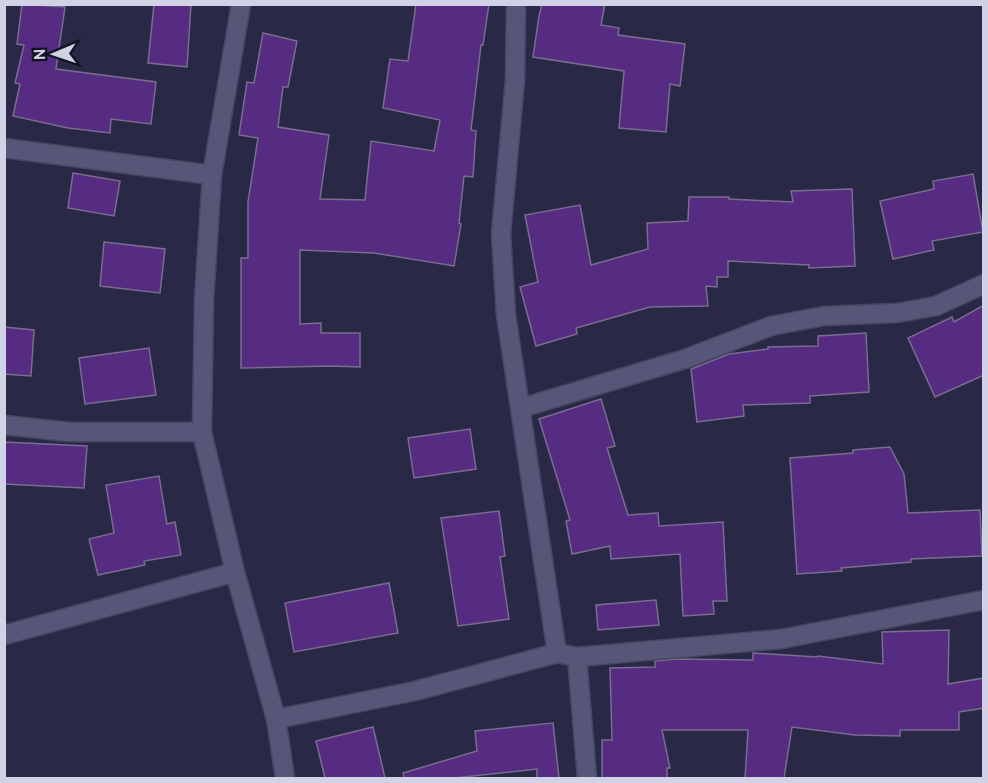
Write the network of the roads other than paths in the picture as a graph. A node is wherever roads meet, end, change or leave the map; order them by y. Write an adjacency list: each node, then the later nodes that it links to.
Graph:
1 (241, 4): 4 (street)
2 (516, 4): 6 (street)
3 (4, 148): 4 (street)
4 (212, 176): 8 (street)
5 (984, 284): 6 (street)
6 (521, 408): 12 (street)
7 (4, 425): 8 (street)
8 (202, 432): 9 (street)
9 (235, 572): 11 (street); 14 (street)
10 (984, 600): 13 (street)
11 (4, 635)
12 (557, 653): 13 (street); 14 (street)
13 (577, 657): 16 (street)
14 (276, 719): 15 (street)
15 (285, 778)
16 (587, 778)

